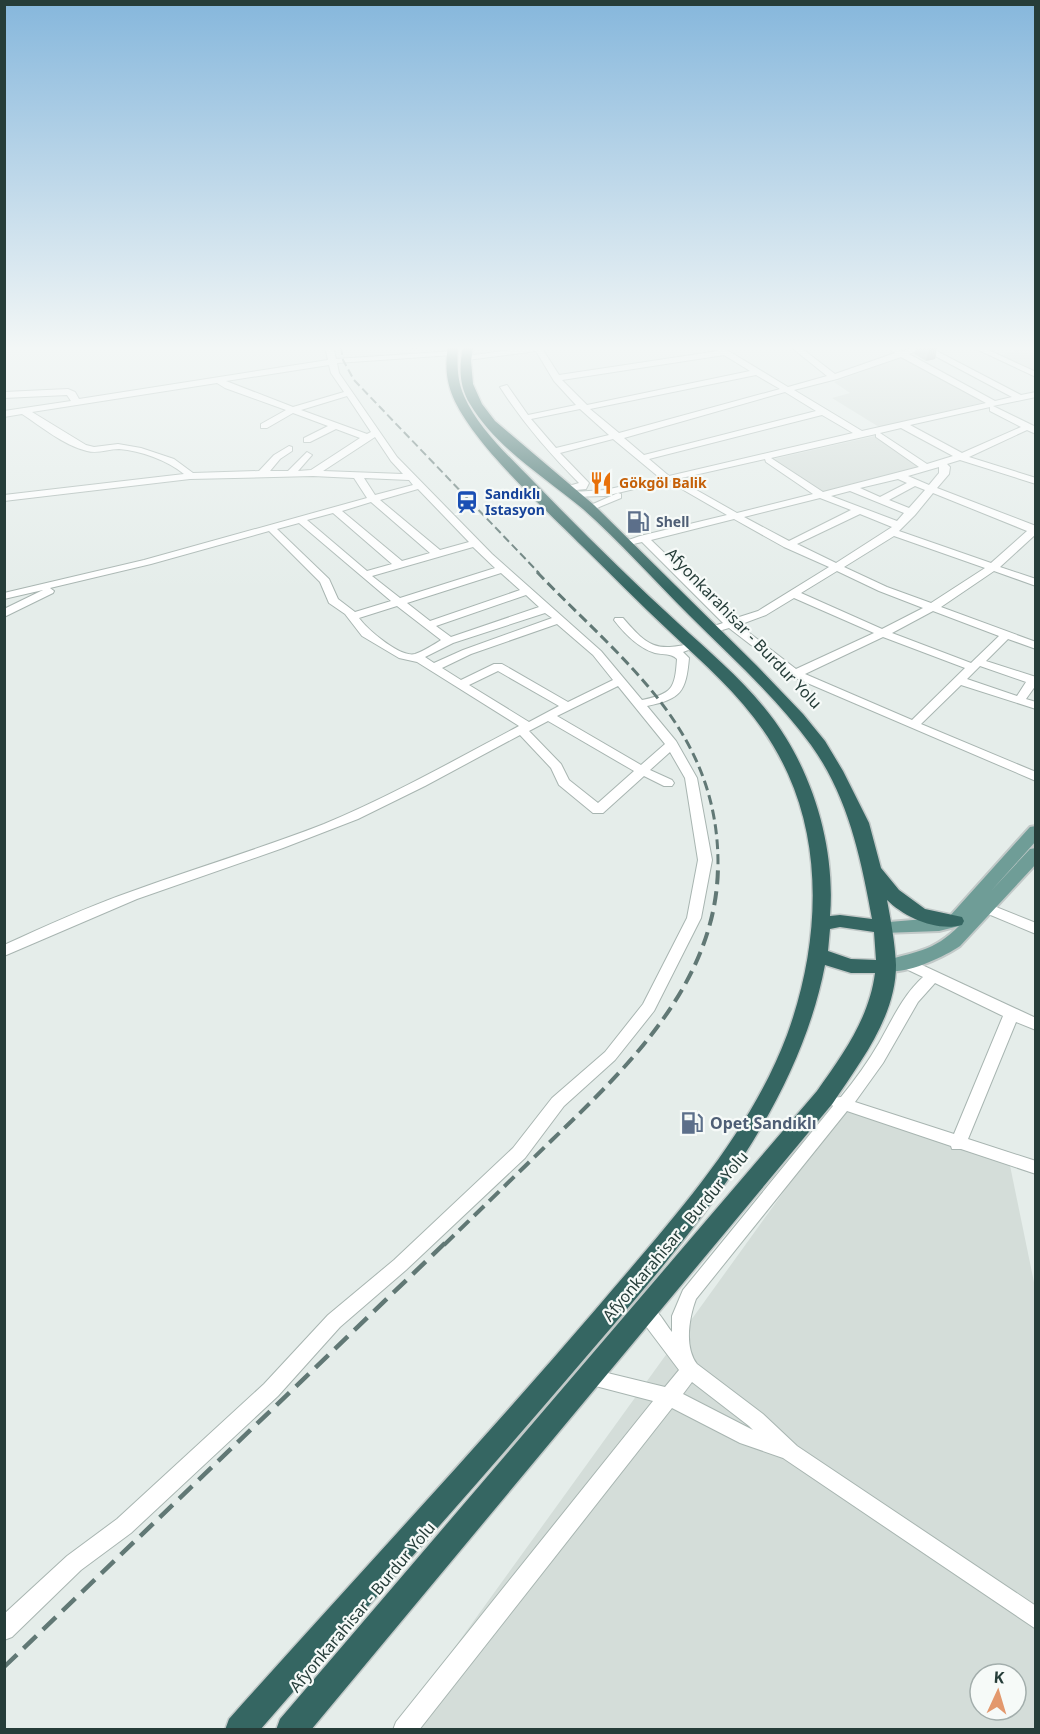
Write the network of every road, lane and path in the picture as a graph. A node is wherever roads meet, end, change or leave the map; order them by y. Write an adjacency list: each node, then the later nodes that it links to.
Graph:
1 (49, 428): 33 (street)
2 (330, 428): 20 (street)
3 (341, 428): 18 (street)
4 (367, 428): 18 (street)
5 (478, 428): 47 (highway, Afyonkarahisar - Burdur Yolu)
6 (494, 428): 42 (highway, Afyonkarahisar - Burdur Yolu)
7 (533, 428): 22 (street)
8 (606, 428): 19 (street)
9 (645, 428): 19 (street)
10 (760, 428): 25 (street)
11 (850, 428): 16 (street)
12 (893, 428): 16 (street)
13 (899, 428): 17 (street)
14 (908, 428): 24 (street)
15 (1031, 429): 24 (street)
16 (860, 434): 35 (street)
17 (879, 435): 26 (street); 28 (street)
18 (371, 436): 31 (street); 37 (street)
19 (615, 436): 22 (street); 25 (street)
20 (307, 440)
21 (289, 449): 29 (street)
22 (553, 452): 42 (street)
23 (307, 455): 30 (street)
24 (960, 456): 27 (street); 36 (street)
25 (641, 458): 35 (street)
26 (769, 460): 38 (street); 43 (street)
27 (941, 464): 28 (street); 41 (street)
28 (927, 468): 34 (street)
29 (263, 473): 30 (street); 33 (street)
30 (291, 473): 31 (street)
31 (313, 473): 32 (street)
32 (357, 475): 37 (street); 45 (street)
33 (190, 476): 44 (street)
34 (899, 476): 39 (street); 40 (street)
35 (666, 478): 42 (street)
36 (1033, 478)
37 (415, 481): 45 (street); 59 (street)
38 (676, 482): 48 (street); 53 (street)
39 (914, 483): 41 (street); 46 (street)
40 (851, 488): 43 (street); 46 (street)
41 (930, 489): 51 (street); 57 (street)
42 (570, 492): 47 (highway); 48 (highway, Afyonkarahisar - Burdur Yolu)
43 (821, 495): 50 (street); 53 (street)
44 (4, 498)
45 (372, 498): 49 (street); 62 (street)
46 (881, 500): 51 (street)
47 (544, 501): 52 (highway, Afyonkarahisar - Burdur Yolu)
48 (589, 508): 52 (highway); 60 (highway, Afyonkarahisar - Burdur Yolu)
49 (334, 509): 54 (street); 63 (street)
50 (860, 510): 56 (street); 61 (street)
51 (912, 513): 56 (street)
52 (559, 515): 86 (highway, Afyonkarahisar - Burdur Yolu)
53 (737, 516): 58 (street); 61 (street)
54 (299, 518): 55 (street); 67 (street)
55 (270, 527): 69 (street); 77 (street)
56 (897, 529): 64 (street); 66 (street)
57 (1035, 530): 64 (street)
58 (644, 538): 60 (street); 81 (street)
59 (475, 543): 62 (street); 65 (street)
60 (625, 543): 82 (highway, Afyonkarahisar - Burdur Yolu)
61 (788, 544): 66 (street)
62 (438, 554): 63 (street)
63 (400, 565): 67 (street)
64 (992, 567): 68 (street); 75 (street)
65 (502, 568): 70 (street); 73 (street)
66 (837, 568): 71 (street); 75 (street)
67 (364, 575): 73 (street)
68 (1035, 583)
69 (61, 584): 72 (street); 76 (street)
70 (528, 591): 74 (street); 80 (street)
71 (792, 593): 81 (street); 83 (street)
72 (4, 596)
73 (398, 601): 77 (street); 80 (street)
74 (548, 608): 78 (street); 85 (street)
75 (932, 608): 83 (street); 84 (street)
76 (4, 614)
77 (353, 616): 89 (street)
78 (560, 619): 91 (street); 94 (street)
79 (619, 620): 88 (street)
80 (428, 625): 85 (street)
81 (732, 625): 82 (street); 92 (street)
82 (712, 630): 109 (highway, Afyonkarahisar - Burdur Yolu)
83 (884, 634): 90 (street); 92 (street)
84 (1005, 635): 87 (street); 90 (street)
85 (449, 641): 89 (street)
86 (693, 646): 88 (street); 112 (highway, Afyonkarahisar - Burdur Yolu)
87 (1035, 646)
88 (675, 651): 97 (street)
89 (415, 658): 91 (street)
90 (975, 665): 93 (street); 96 (street)
91 (434, 667): 95 (street)
92 (795, 674): 101 (street)
93 (959, 680): 96 (street); 101 (street)
94 (621, 681): 97 (street); 98 (street)
95 (462, 684): 98 (street); 102 (street)
96 (1019, 700): 99 (street)
97 (641, 704): 103 (street)
98 (567, 706): 100 (street)
99 (1035, 706)
100 (548, 716): 102 (street); 104 (street)
101 (914, 724): 105 (street)
102 (526, 728): 104 (street); 115 (street)
103 (672, 744): 104 (street); 130 (street)
104 (641, 770): 106 (street)
105 (1035, 777)
106 (668, 783)
107 (1035, 831): 111 (main road)
108 (1035, 853): 110 (main road)
109 (871, 863): 111 (highway); 113 (highway, Afyonkarahisar - Burdur Yolu)
110 (986, 908): 114 (street); 117 (main road)
111 (955, 921): 113 (main road)
112 (823, 924): 113 (highway); 116 (highway, Afyonkarahisar - Burdur Yolu)
113 (883, 927): 117 (highway, Afyonkarahisar - Burdur Yolu)
114 (1035, 929)
115 (4, 951)
116 (819, 954): 117 (highway); 131 (highway, Afyonkarahisar - Burdur Yolu)
117 (897, 965): 118 (street); 121 (highway, Afyonkarahisar - Burdur Yolu)
118 (933, 976): 119 (street); 121 (street)
119 (1011, 1013): 120 (street); 122 (street)
120 (1035, 1025)
121 (834, 1101): 122 (street); 124 (highway, Afyonkarahisar - Burdur Yolu); 125 (street)
122 (958, 1144): 123 (street)
123 (1035, 1168)
124 (645, 1311): 125 (street); 126 (highway, Afyonkarahisar - Burdur Yolu)
125 (686, 1364): 127 (street); 128 (street)
126 (591, 1377): 127 (street); 132 (highway, Afyonkarahisar - Burdur Yolu)
127 (670, 1397): 128 (street); 133 (street)
128 (790, 1452): 129 (street)
129 (1035, 1618)
130 (4, 1629)
131 (240, 1730)
132 (291, 1730)
133 (404, 1730)

